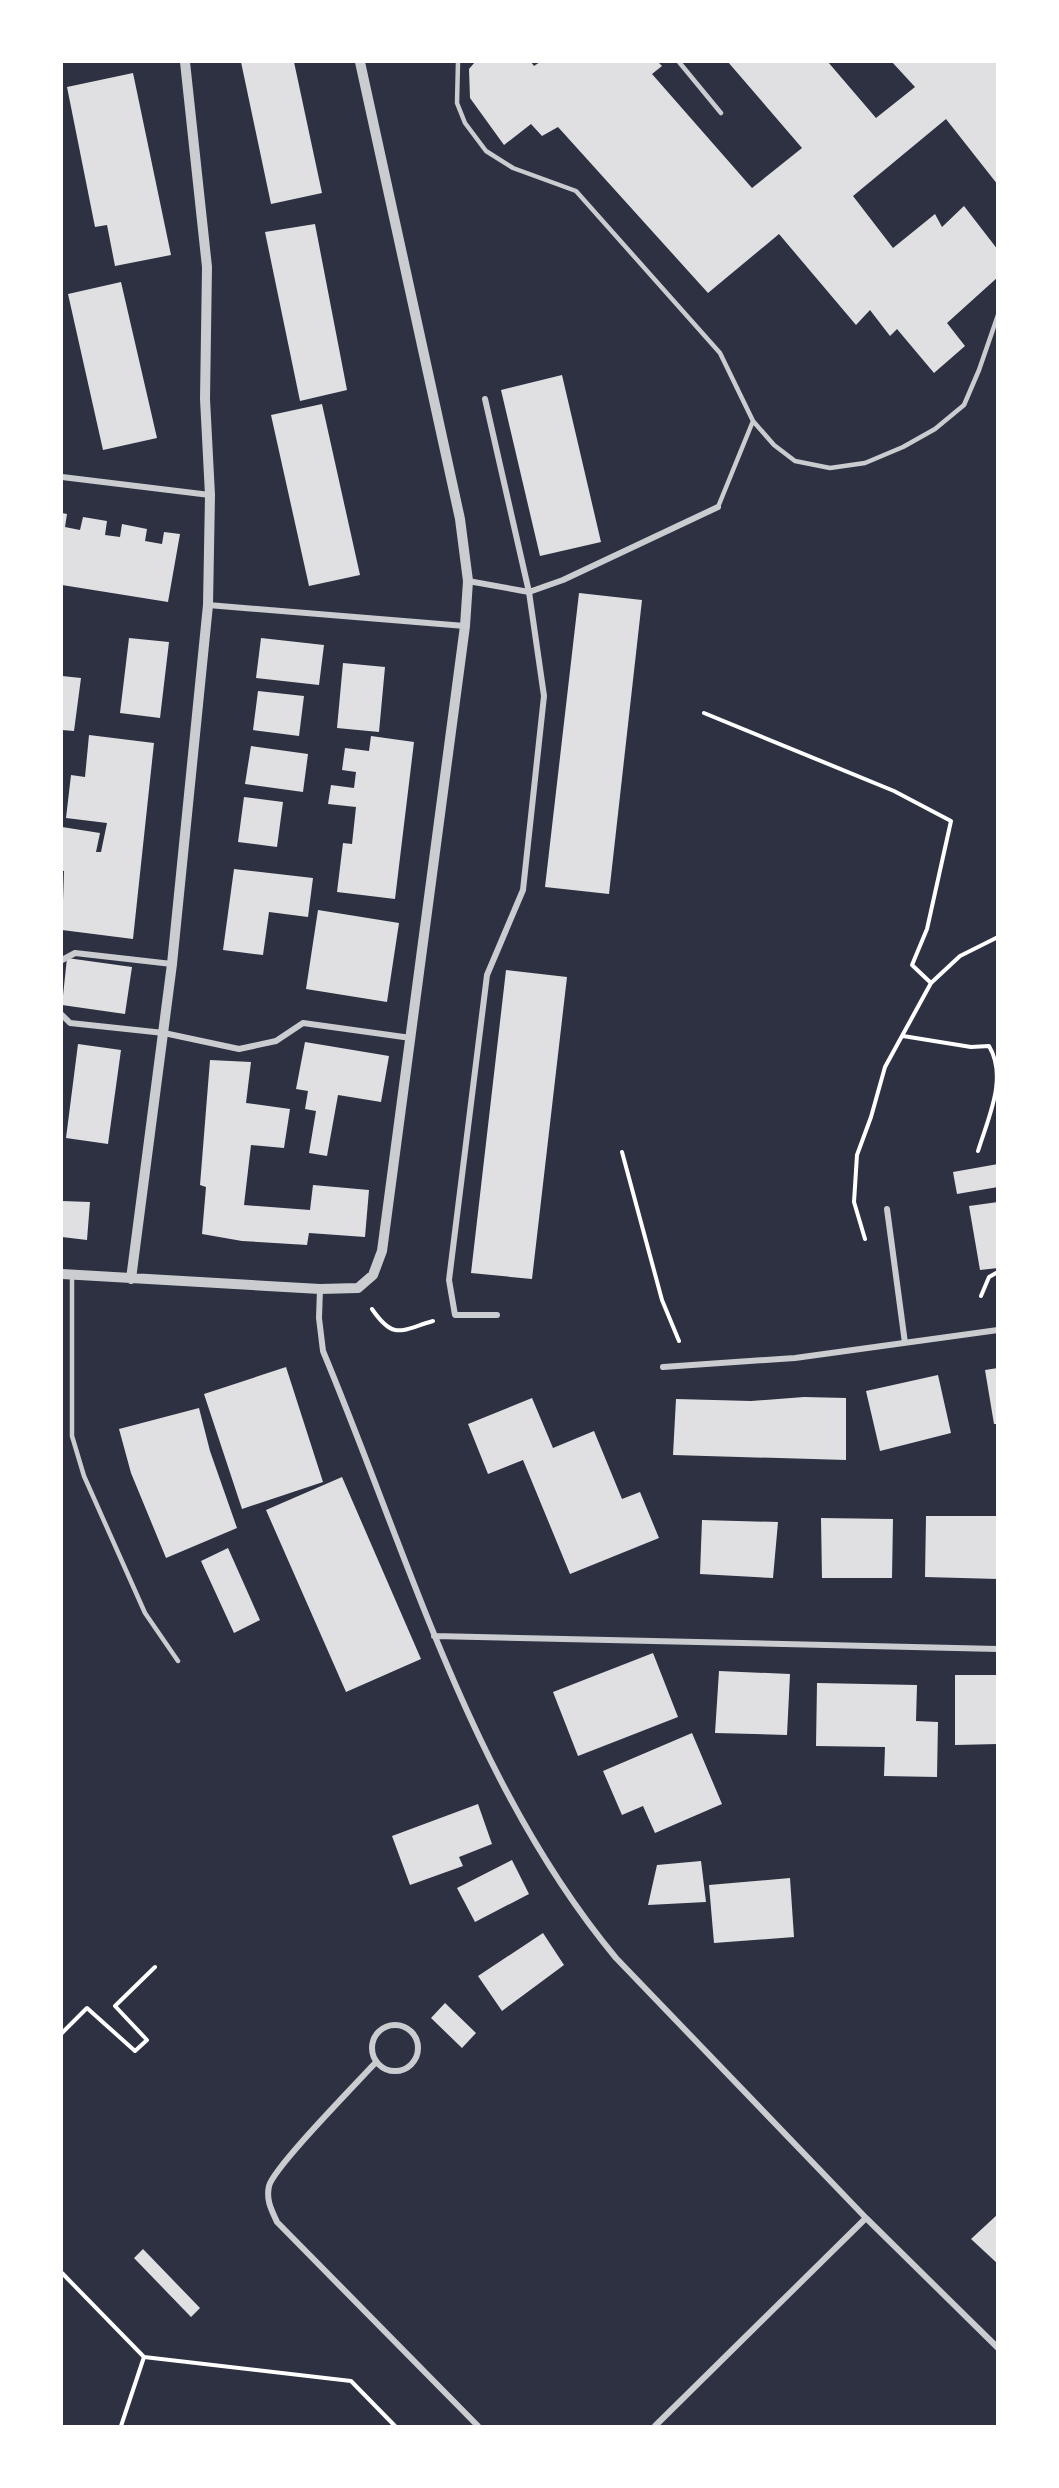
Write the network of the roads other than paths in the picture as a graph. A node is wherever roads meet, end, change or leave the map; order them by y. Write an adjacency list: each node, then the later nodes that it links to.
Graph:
1 (185, 62): 10 (street)
2 (360, 62): 12 (street)
3 (458, 62): 8 (lane)
4 (679, 62): 5 (lane)
5 (721, 113)
6 (998, 315): 8 (lane)
7 (485, 399): 13 (street)
8 (753, 421): 11 (lane)
9 (62, 477): 10 (street)
10 (210, 495): 14 (street)
11 (718, 507): 13 (street)
12 (468, 581): 13 (street); 15 (street)
13 (529, 592): 25 (street)
14 (208, 605): 15 (street); 17 (street)
15 (465, 626): 20 (street)
16 (62, 960): 17 (street)
17 (172, 964): 19 (street)
18 (62, 1016): 19 (street)
19 (164, 1033): 20 (street); 23 (street)
20 (411, 1038): 24 (street)
21 (887, 1209): 27 (street)
22 (67, 1274): 23 (street); 31 (lane)
23 (131, 1279): 24 (street)
24 (320, 1289): 29 (street)
25 (497, 1315)
26 (998, 1330): 27 (street)
27 (905, 1343): 28 (street)
28 (663, 1367)
29 (434, 1636): 30 (street); 33 (street)
30 (998, 1649)
31 (178, 1661)
32 (376, 2062): 32 (street); 35 (street)
33 (866, 2218): 34 (street); 36 (street)
34 (998, 2348)
35 (478, 2427)
36 (655, 2427)

